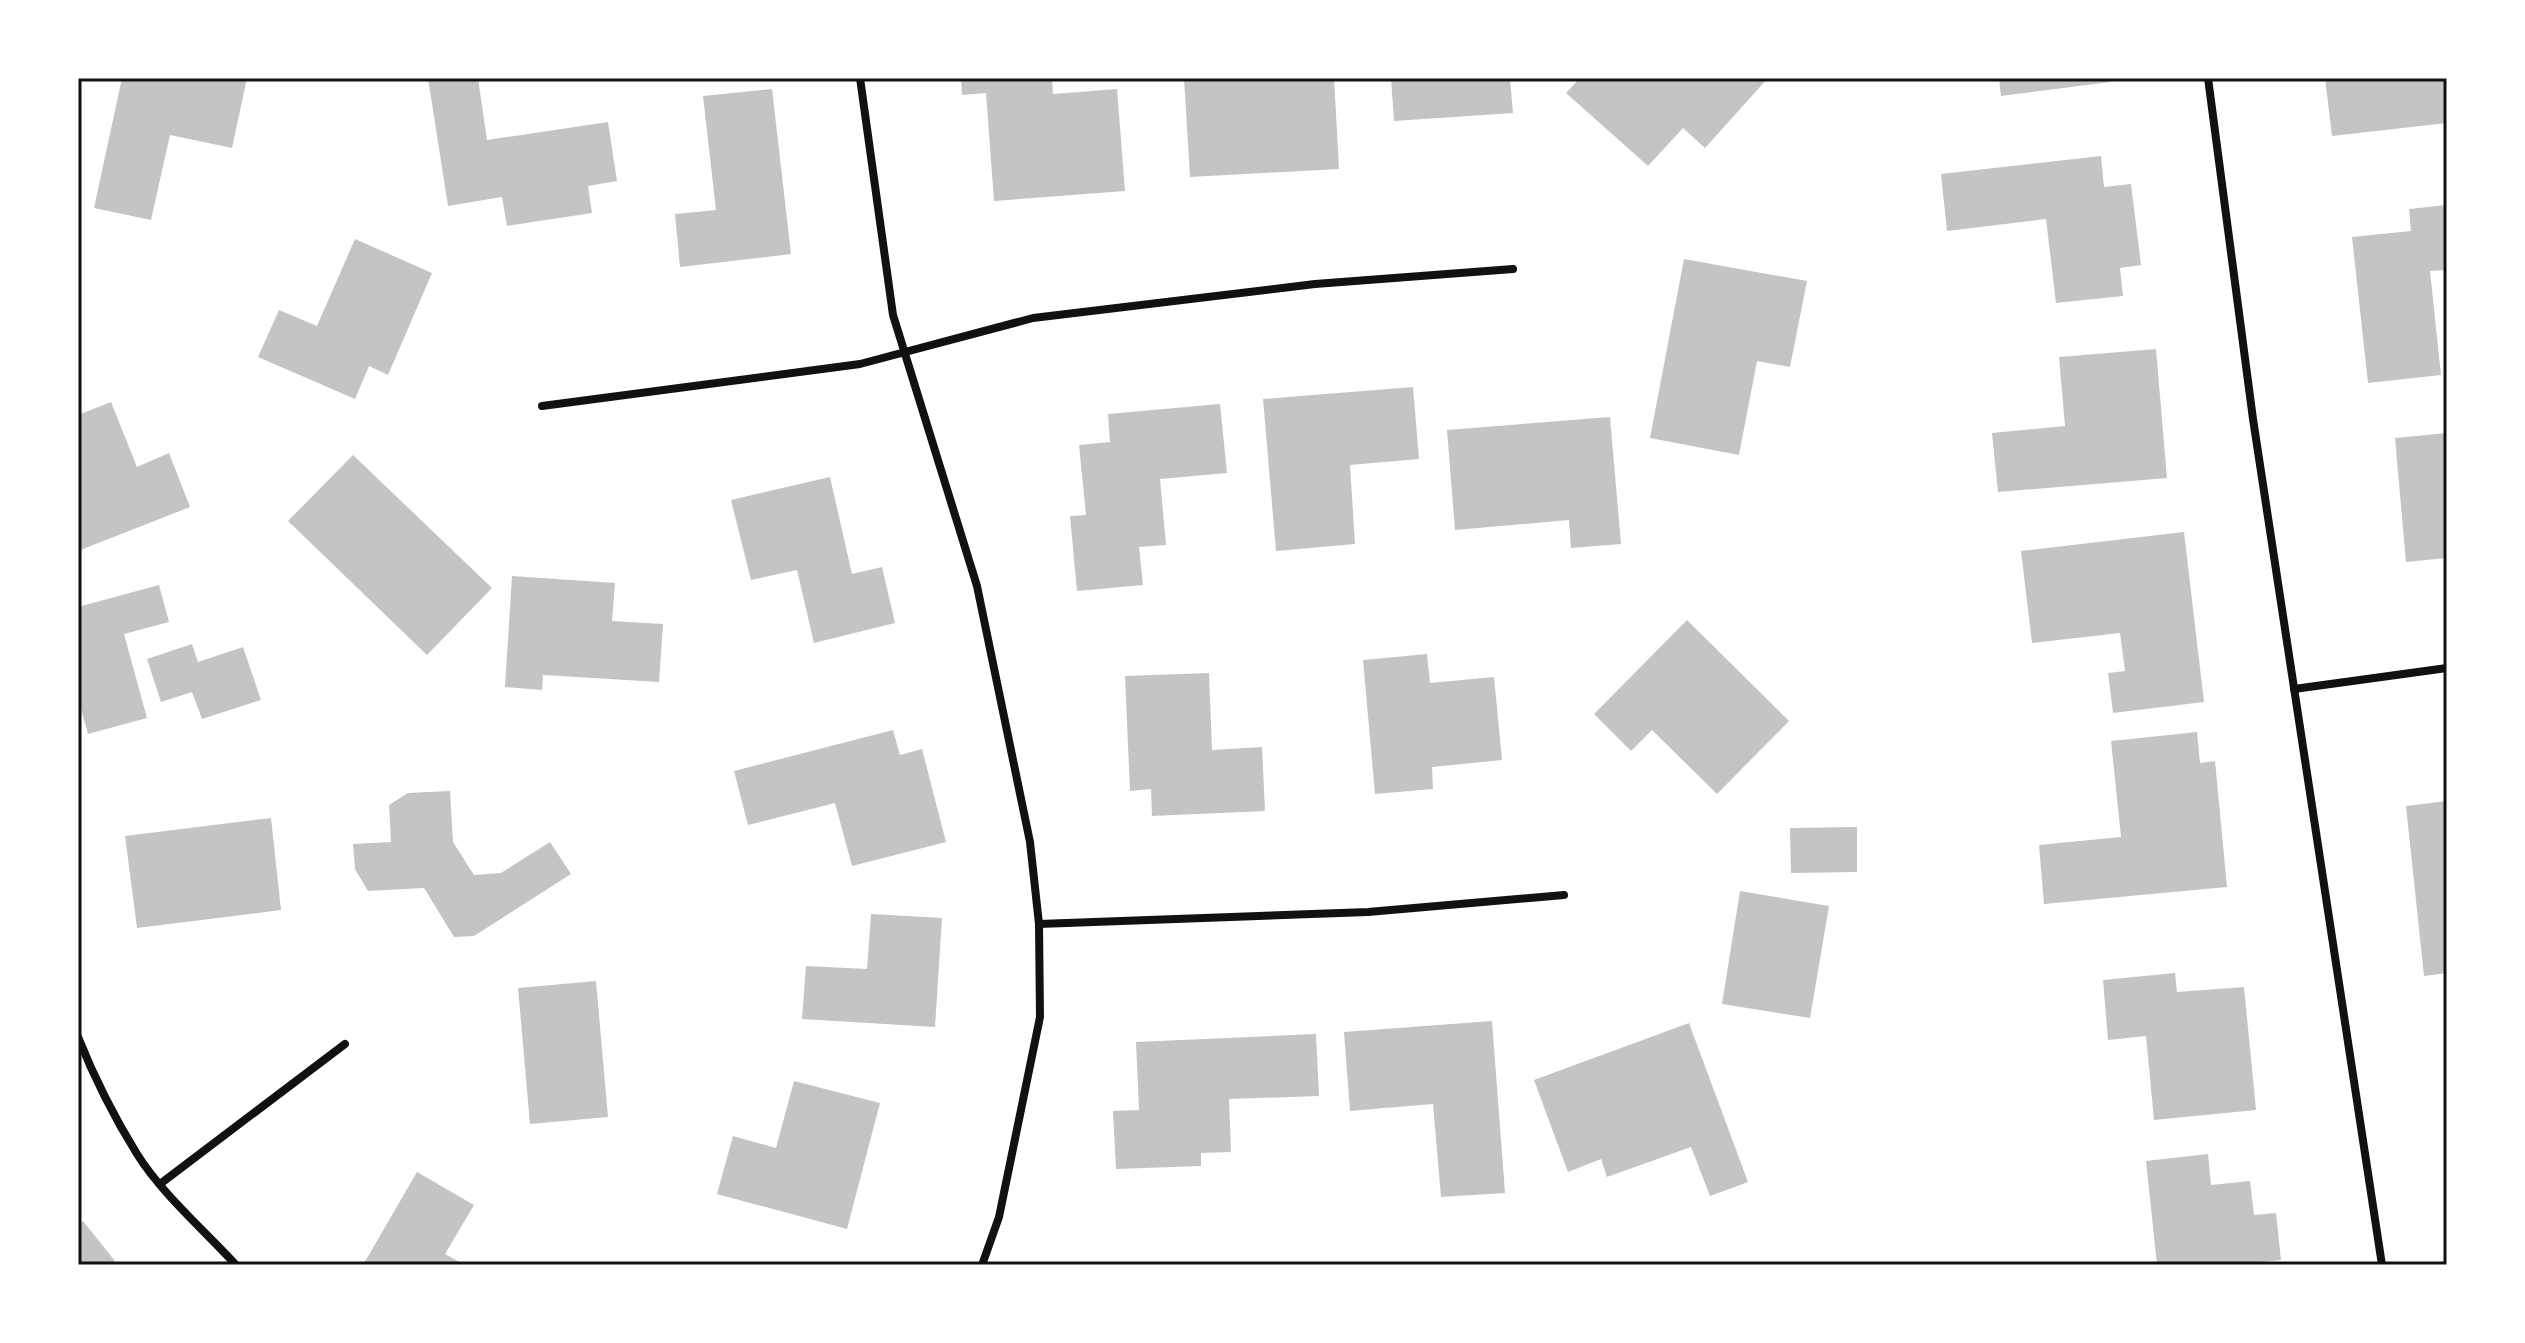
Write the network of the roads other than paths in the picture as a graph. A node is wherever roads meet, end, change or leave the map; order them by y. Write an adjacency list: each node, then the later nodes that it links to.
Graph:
1 (860, 78): 4 (street)
2 (2208, 78): 7 (street)
3 (1513, 269): 4 (street)
4 (904, 353): 5 (street); 9 (street)
5 (542, 406)
6 (2447, 668): 7 (street)
7 (2294, 689): 15 (street)
8 (1564, 895): 9 (street)
9 (1039, 924): 14 (street)
10 (78, 1037): 12 (street)
11 (345, 1044): 12 (street)
12 (160, 1184): 13 (street)
13 (236, 1265)
14 (982, 1265)
15 (2382, 1265)

